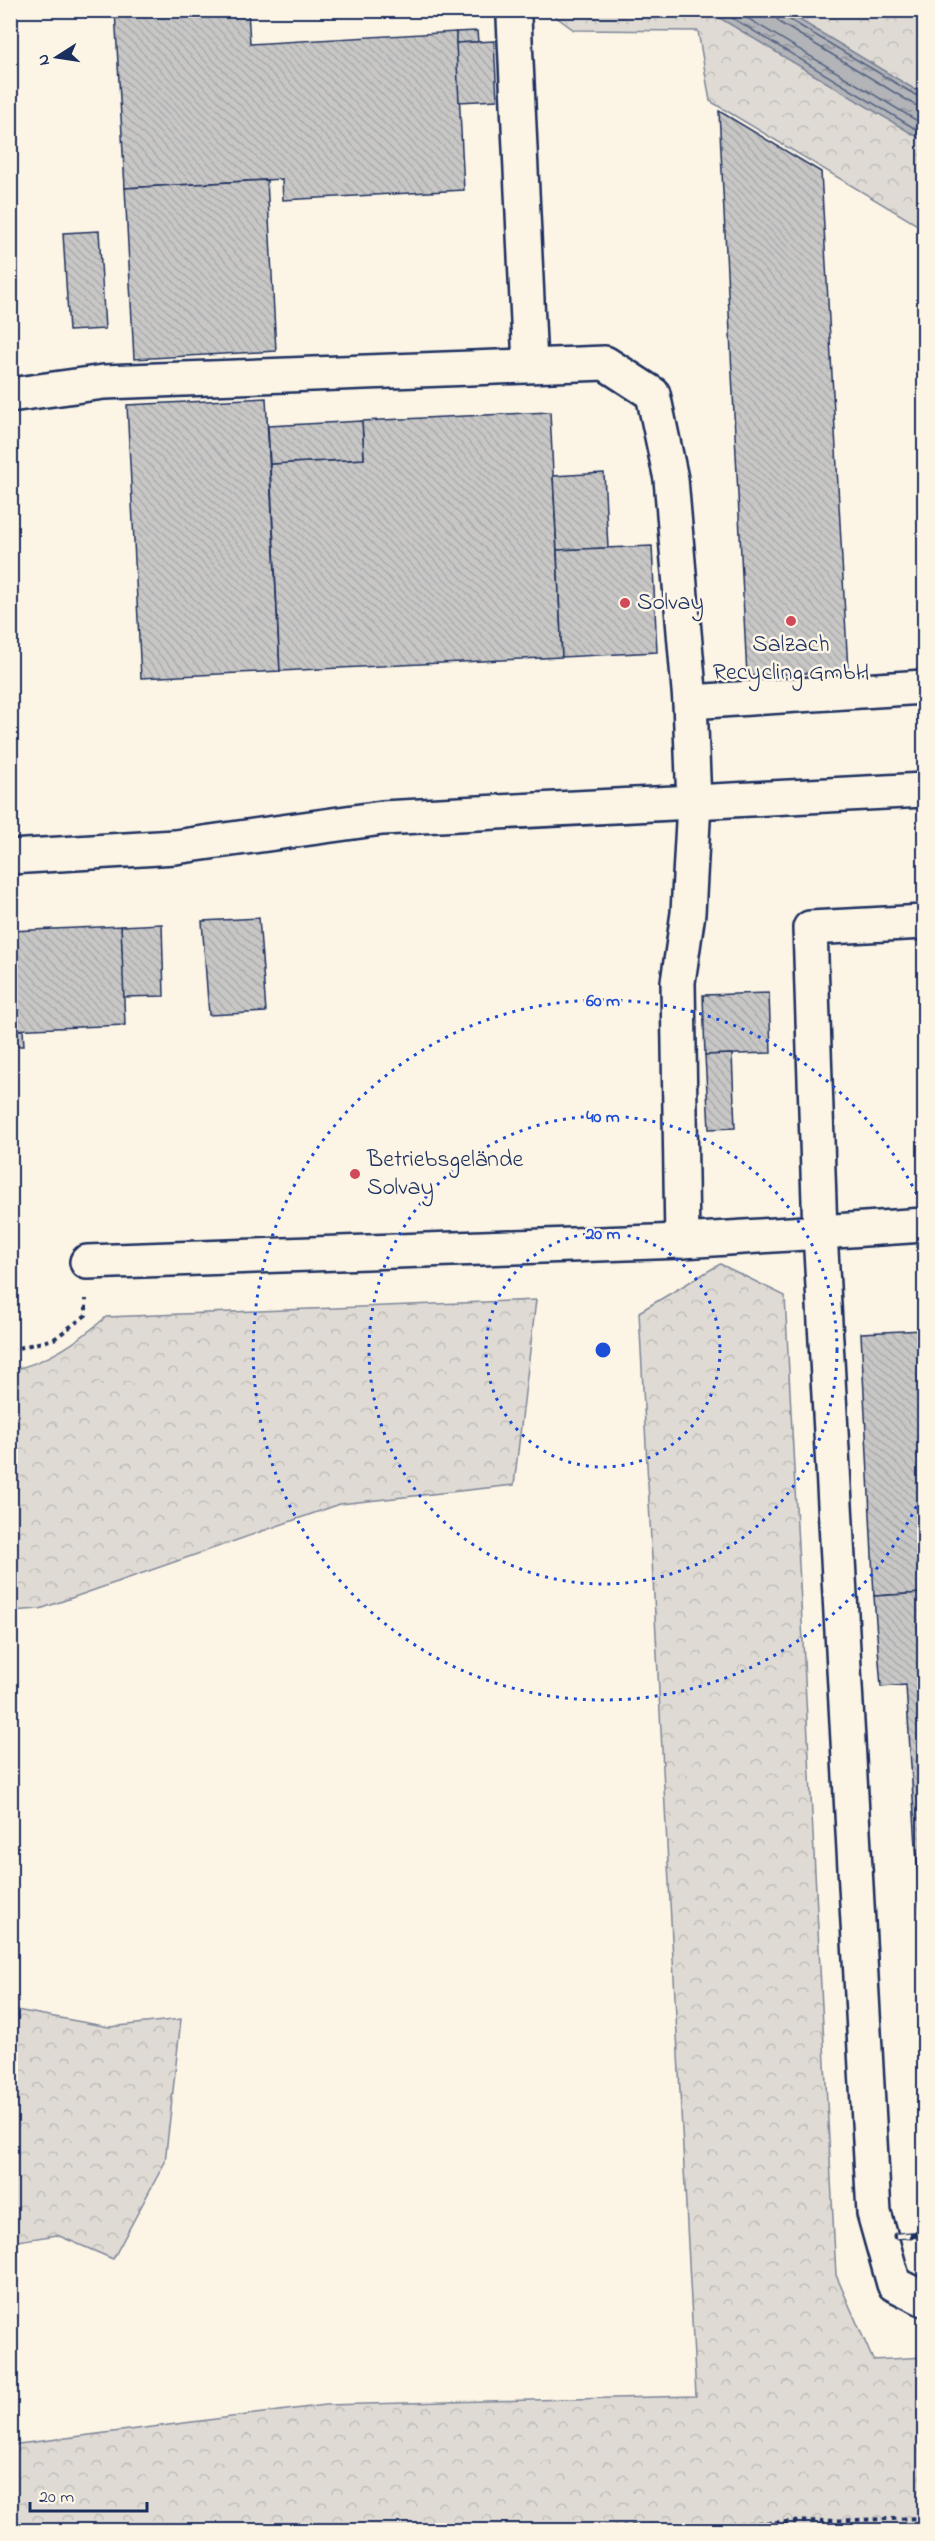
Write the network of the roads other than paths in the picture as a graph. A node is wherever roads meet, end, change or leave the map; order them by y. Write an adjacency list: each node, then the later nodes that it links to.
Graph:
1 (514, 18): 2 (lane)
2 (530, 365): 3 (lane); 5 (lane)
3 (10, 395)
4 (924, 687): 5 (lane)
5 (690, 702): 7 (lane)
6 (924, 790): 7 (lane)
7 (694, 803): 8 (lane); 12 (lane)
8 (10, 856)
9 (924, 922): 11 (lane)
10 (924, 1225): 11 (lane)
11 (820, 1232): 12 (lane); 14 (lane)
12 (682, 1241): 13 (lane)
13 (87, 1262)
14 (924, 2299)

